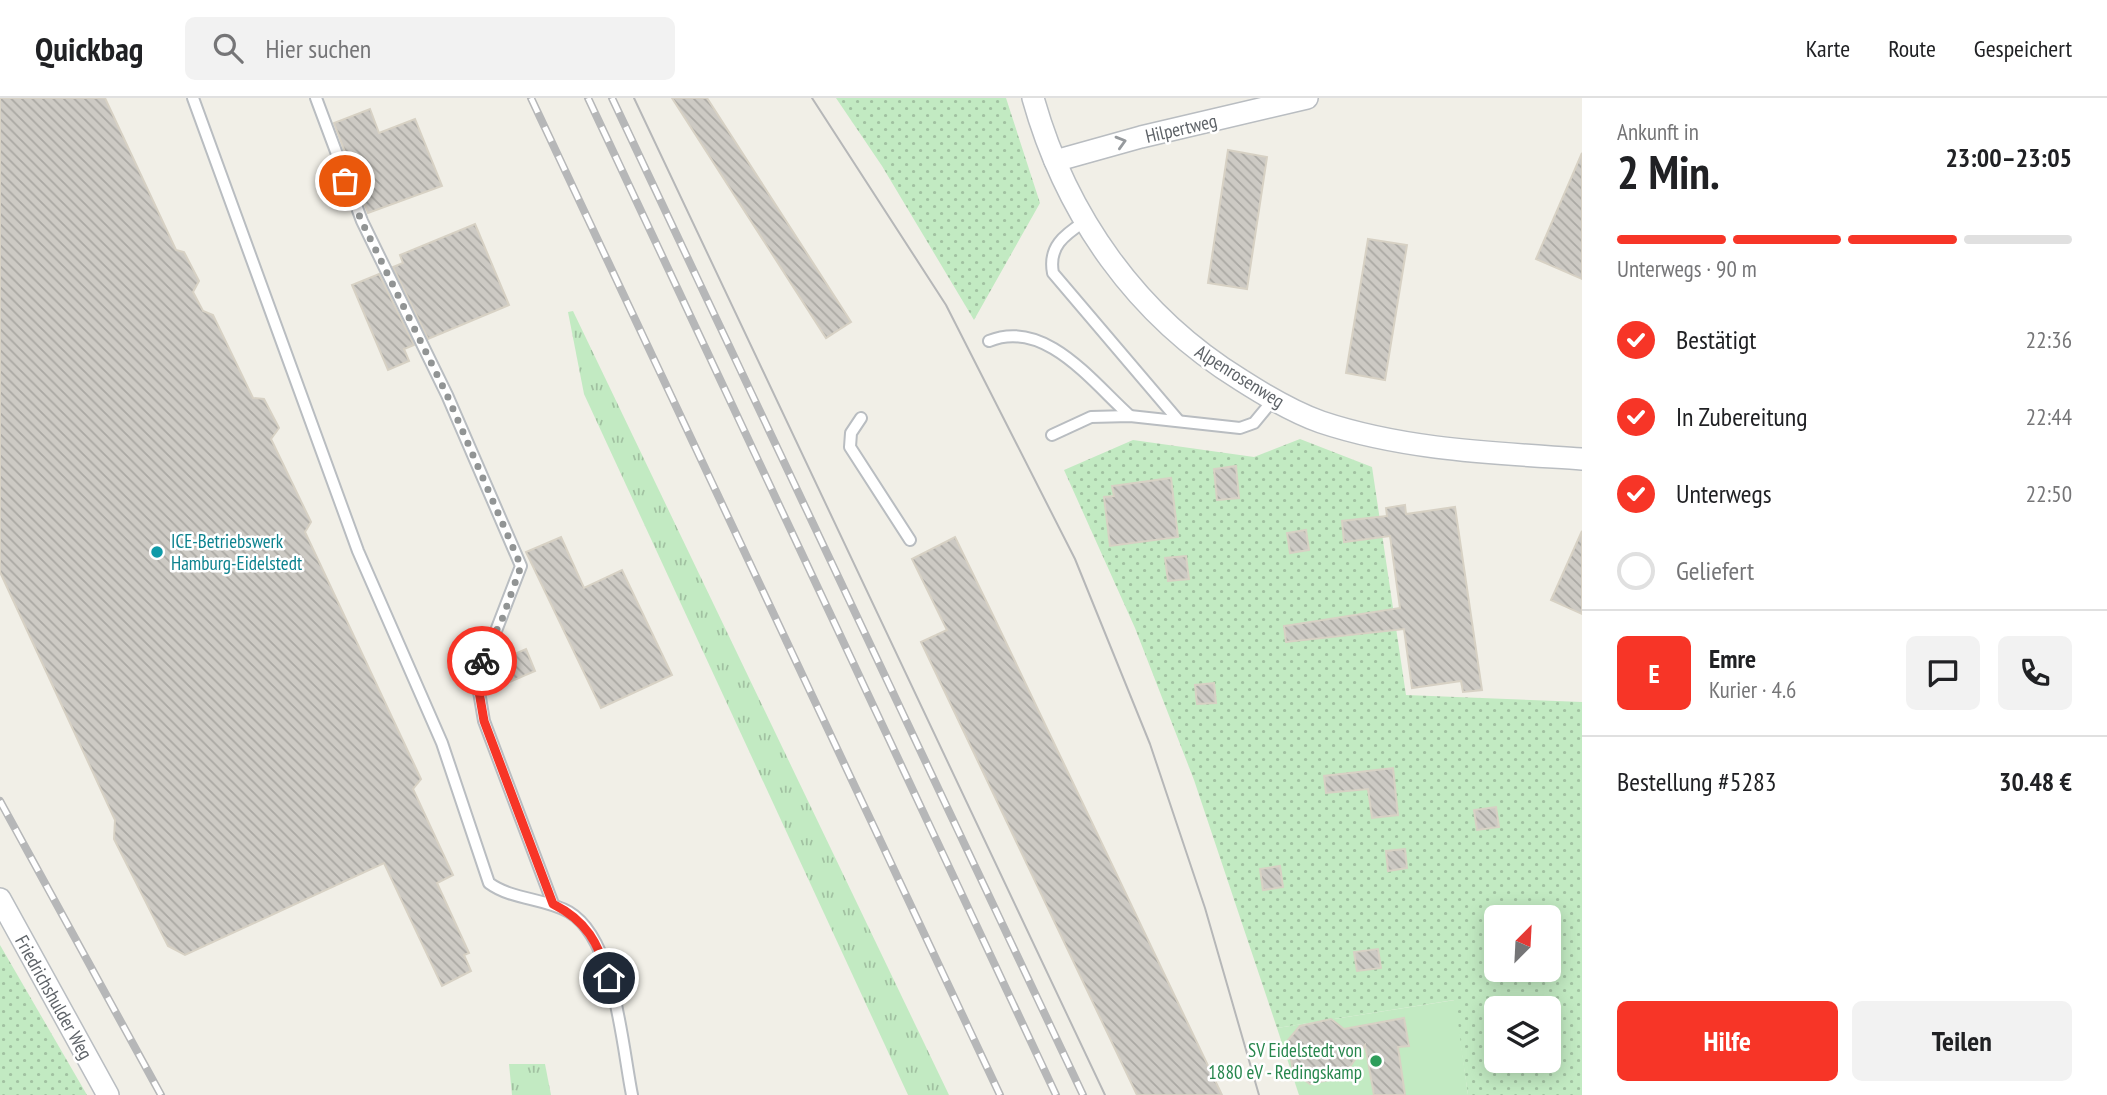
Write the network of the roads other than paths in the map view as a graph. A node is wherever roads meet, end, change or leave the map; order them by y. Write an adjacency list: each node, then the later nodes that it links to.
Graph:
1 (193, 98): 16 (lane)
2 (316, 98): 16 (lane)
3 (1032, 98): 5 (street, Alpenrosenweg)
4 (1307, 98): 5 (street, Hilpertweg, one-way to 4)
5 (1055, 161): 6 (street, Alpenrosenweg)
6 (1084, 222): 8 (street, Alpenrosenweg); 11 (lane)
7 (989, 341): 9 (lane)
8 (1273, 400): 11 (lane); 13 (street, Alpenrosenweg)
9 (1130, 416): 11 (lane); 12 (lane)
10 (861, 418): 14 (lane)
11 (1178, 420)
12 (1052, 435)
13 (1582, 459)
14 (910, 540)
15 (0, 899): 17 (street, Friedrichshulder Weg)
16 (553, 904): 18 (lane)
17 (108, 1095)
18 (632, 1095)

